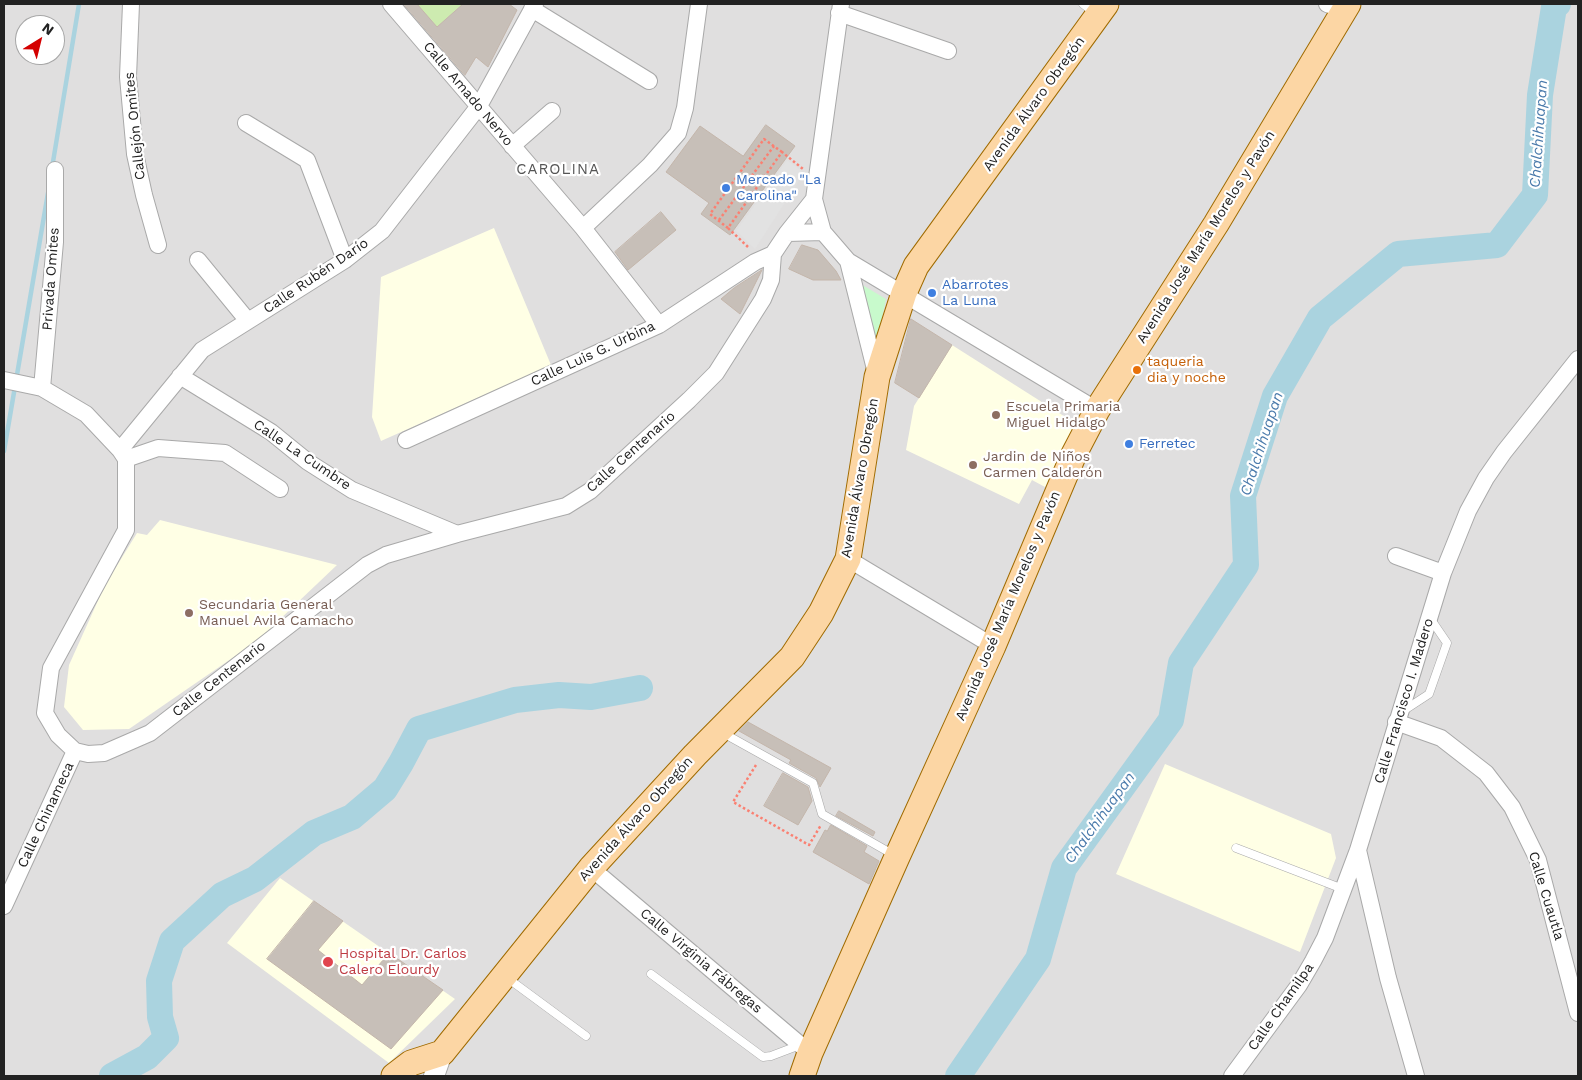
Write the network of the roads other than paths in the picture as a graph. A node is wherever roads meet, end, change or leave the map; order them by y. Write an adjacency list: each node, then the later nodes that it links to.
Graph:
1 (131, 4): 19 (street, Callejón Omites)
2 (391, 4): 10 (street, Calle Amado Nervo)
3 (699, 4): 16 (street)
4 (533, 6): 9 (street); 10 (street, Calle Rubén Darío)
5 (1340, 6): 32 (main road, Avenida José María Morelos y Pavón)
6 (1096, 8): 24 (main road, Avenida Álvaro Obregón)
7 (840, 9): 8 (street); 15 (street)
8 (948, 51)
9 (649, 81)
10 (479, 106): 13 (street, Calle Amado Nervo); 22 (street, Calle Rubén Darío)
11 (552, 111): 13 (street)
12 (246, 122): 22 (street)
13 (512, 146): 16 (street, Calle Amado Nervo)
14 (55, 170): 31 (street, Privada Omites)
15 (814, 199): 17 (street); 18 (street)
16 (583, 228): 26 (street, Calle Amado Nervo)
17 (823, 232): 18 (street); 23 (street)
18 (787, 233): 20 (street)
19 (158, 245)
20 (773, 254): 26 (street, Calle Luis G. Urbina); 36 (street, Calle Centenario)
21 (198, 260): 25 (street)
22 (345, 260): 25 (street, Calle Rubén Darío)
23 (848, 261): 24 (street); 29 (street)
24 (904, 293): 29 (main road, Avenida Álvaro Obregón); 32 (street)
25 (248, 321): 28 (street, Calle Rubén Darío)
26 (659, 325): 33 (street, Calle Luis G. Urbina)
27 (1578, 359): 39 (street, Calle Francisco I. Madero)
28 (180, 376): 34 (street, Calle Rubén Darío); 36 (street, Calle La Cumbre)
29 (878, 377): 38 (main road, Avenida Álvaro Obregón)
30 (4, 380): 31 (street)
31 (37, 387): 34 (street)
32 (1097, 410): 41 (main road, Avenida José María Morelos y Pavón)
33 (406, 440)
34 (123, 454): 35 (street); 44 (street)
35 (280, 489)
36 (458, 534): 44 (street, Calle Centenario)
37 (1396, 556): 39 (street)
38 (848, 560): 41 (street); 43 (main road, Avenida Álvaro Obregón)
39 (1443, 573): 40 (street, Calle Francisco I. Madero)
40 (1429, 618): 42 (street, Calle Francisco I. Madero); 42 (lane)
41 (993, 646): 47 (main road, Avenida José María Morelos y Pavón)
42 (1398, 718): 46 (street, Calle Francisco I. Madero); 53 (street, Calle Cuautla)
43 (719, 730): 47 (lane); 48 (main road, Avenida Álvaro Obregón)
44 (75, 751): 50 (street, Calle Chinameca)
45 (1236, 848): 49 (lane)
46 (1358, 850): 49 (street, Calle Chamilpa); 60 (street, Calle Francisco I. Madero)
47 (897, 856): 56 (main road, Avenida José María Morelos y Pavón)
48 (591, 868): 52 (main road, Avenida Álvaro Obregón); 56 (street, Calle Virginia Fábregas)
49 (1343, 890): 59 (street, Calle Chamilpa)
50 (4, 906)
51 (651, 974): 56 (lane)
52 (504, 976): 54 (lane); 55 (main road, Avenida Álvaro Obregón)
53 (1578, 1013)
54 (586, 1036)
55 (442, 1053): 57 (main road); 58 (street)
56 (804, 1058)
57 (394, 1076)
58 (434, 1076)
59 (1232, 1076)
60 (1416, 1076)

